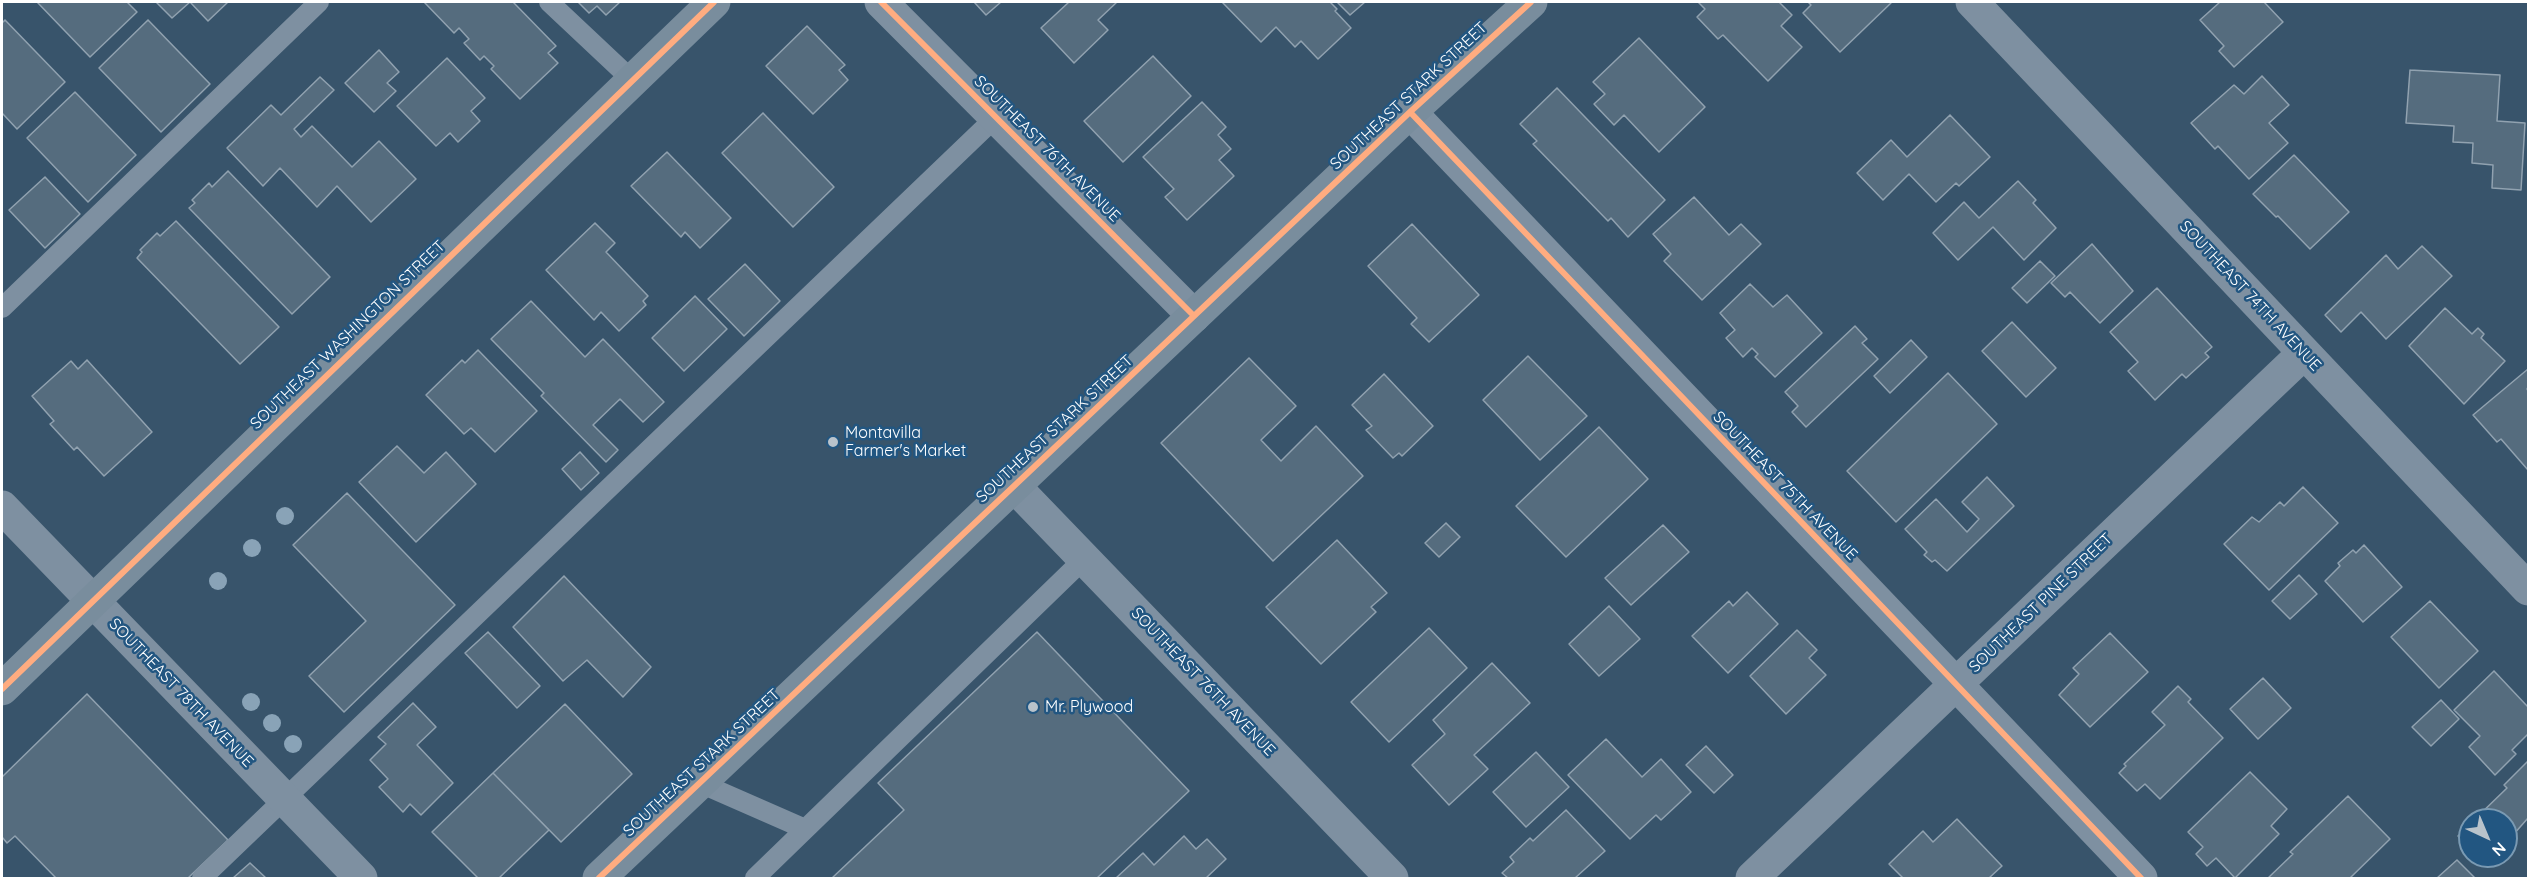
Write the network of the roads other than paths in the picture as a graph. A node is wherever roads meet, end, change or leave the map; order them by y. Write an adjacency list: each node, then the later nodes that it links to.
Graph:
1 (319, 2): 12 (lane)
2 (549, 2): 9 (lane)
3 (714, 2): 9 (main road, SOUTHEAST WASHINGTON STREET)
4 (880, 2): 11 (street, SOUTHEAST 76TH AVENUE)
5 (1504, 2): 8 (main road)
6 (1531, 2): 8 (main road, SOUTHEAST STARK STREET)
7 (1972, 2): 14 (street, SOUTHEAST 74TH AVENUE)
8 (1483, 44): 10 (main road, SOUTHEAST STARK STREET)
9 (632, 80): 19 (main road, SOUTHEAST WASHINGTON STREET)
10 (1410, 112): 13 (main road, SOUTHEAST STARK STREET); 20 (street, SOUTHEAST 75TH AVENUE)
11 (996, 117): 13 (street, SOUTHEAST 76TH AVENUE); 23 (lane)
12 (2, 308)
13 (1194, 316): 15 (main road, SOUTHEAST STARK STREET)
14 (2304, 353): 18 (street, SOUTHEAST 74TH AVENUE); 20 (street, SOUTHEAST PINE STREET)
15 (1014, 486): 17 (street, SOUTHEAST 76TH AVENUE); 22 (main road, SOUTHEAST STARK STREET)
16 (2, 507): 19 (street, SOUTHEAST 78TH AVENUE)
17 (1084, 559): 24 (lane); 30 (street, SOUTHEAST 76TH AVENUE)
18 (2529, 589)
19 (93, 601): 21 (main road, SOUTHEAST WASHINGTON STREET); 23 (street, SOUTHEAST 78TH AVENUE)
20 (1955, 685): 25 (street, SOUTHEAST PINE STREET); 31 (street, SOUTHEAST 75TH AVENUE)
21 (2, 689)
22 (700, 783): 24 (lane); 28 (main road, SOUTHEAST STARK STREET)
23 (285, 800): 26 (lane); 27 (street, SOUTHEAST 78TH AVENUE)
24 (805, 830): 29 (lane)
25 (1763, 875)
26 (202, 879)
27 (361, 879)
28 (599, 879)
29 (755, 879)
30 (1392, 879)
31 (2141, 879)

